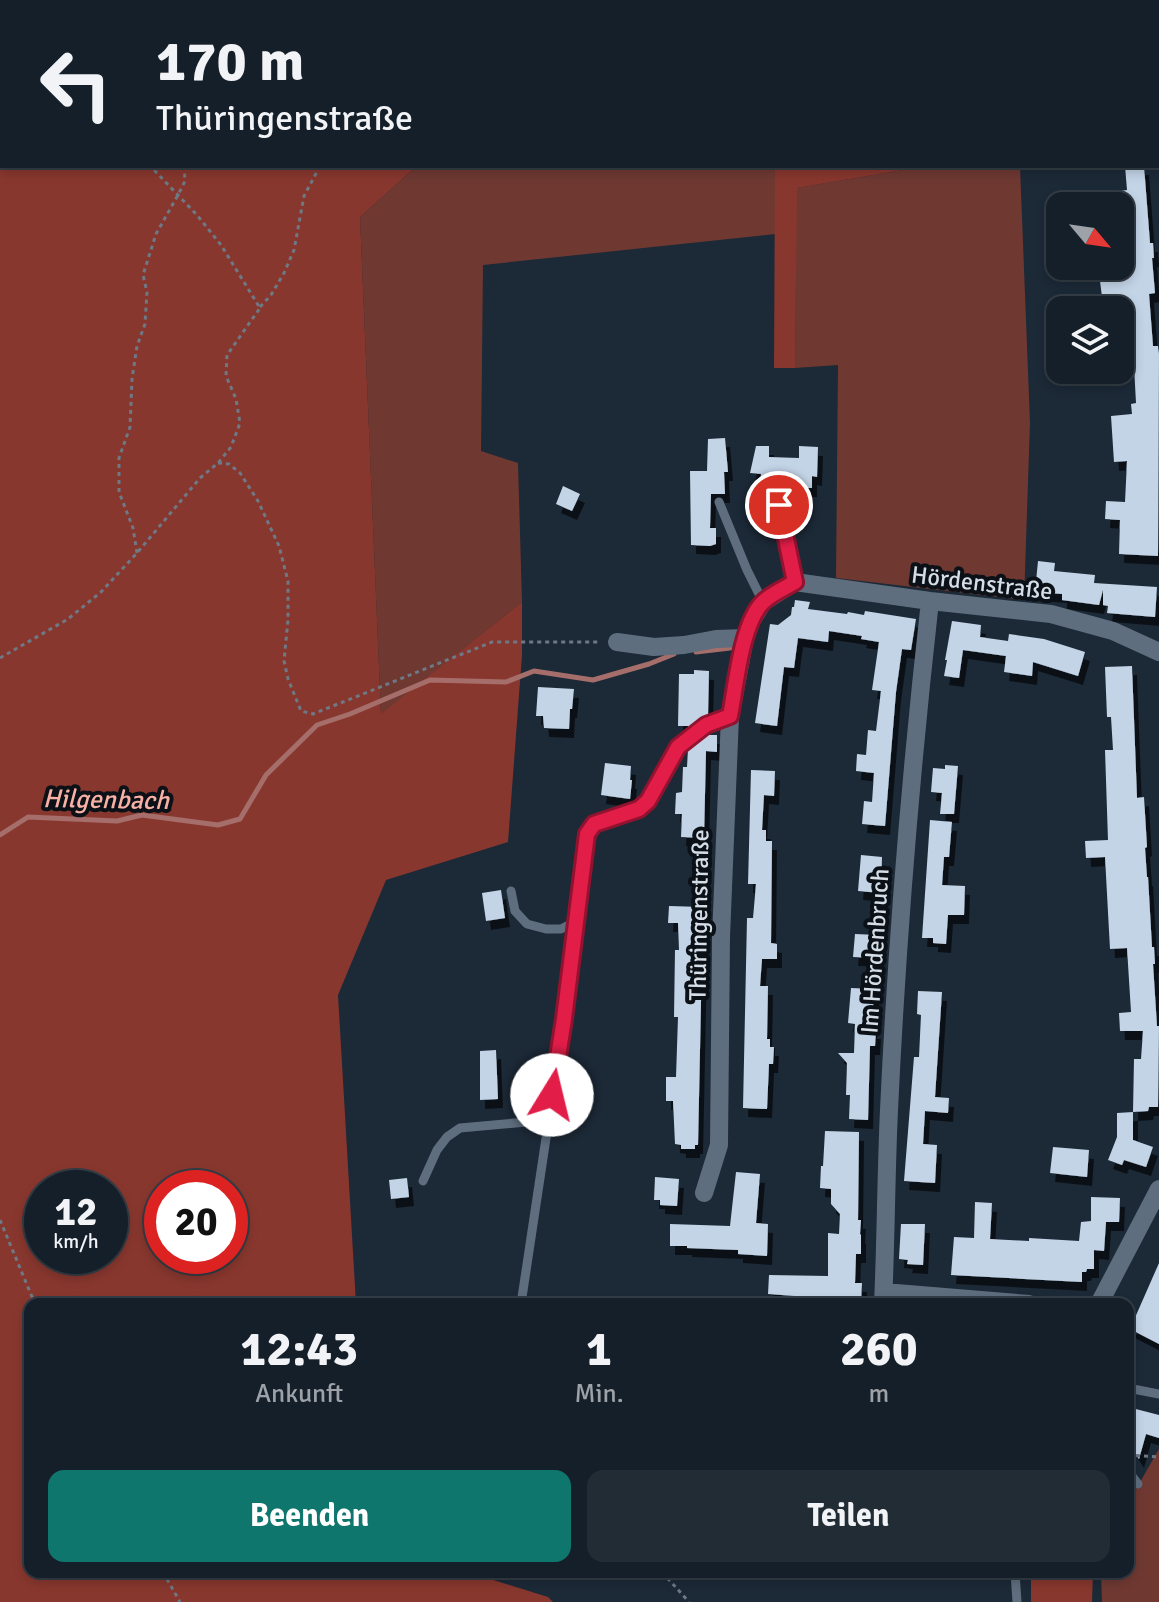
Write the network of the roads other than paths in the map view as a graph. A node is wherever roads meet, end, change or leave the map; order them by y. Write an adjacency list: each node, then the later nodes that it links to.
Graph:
1 (719, 502): 5 (lane)
2 (779, 505): 3 (lane)
3 (795, 582): 4 (street, Hördenstraße); 5 (street)
4 (930, 601): 8 (street, Hördenstraße); 17 (street, Im Hördenbruch)
5 (763, 602): 6 (street)
6 (745, 638): 7 (street); 9 (street, Thüringenstraße)
7 (617, 642)
8 (1159, 652)
9 (730, 716): 11 (lane); 15 (street, Thüringenstraße)
10 (511, 891): 11 (lane)
11 (575, 922): 12 (lane)
12 (548, 1120): 13 (lane); 16 (lane)
13 (423, 1181)
14 (1159, 1189): 18 (street)
15 (704, 1193)
16 (522, 1298)
17 (883, 1298)
18 (1102, 1298)
19 (1134, 1389): 20 (lane)
20 (1159, 1394)
21 (1134, 1479): 22 (lane)
22 (1138, 1484)
23 (1015, 1578): 24 (lane)
24 (1017, 1602)

